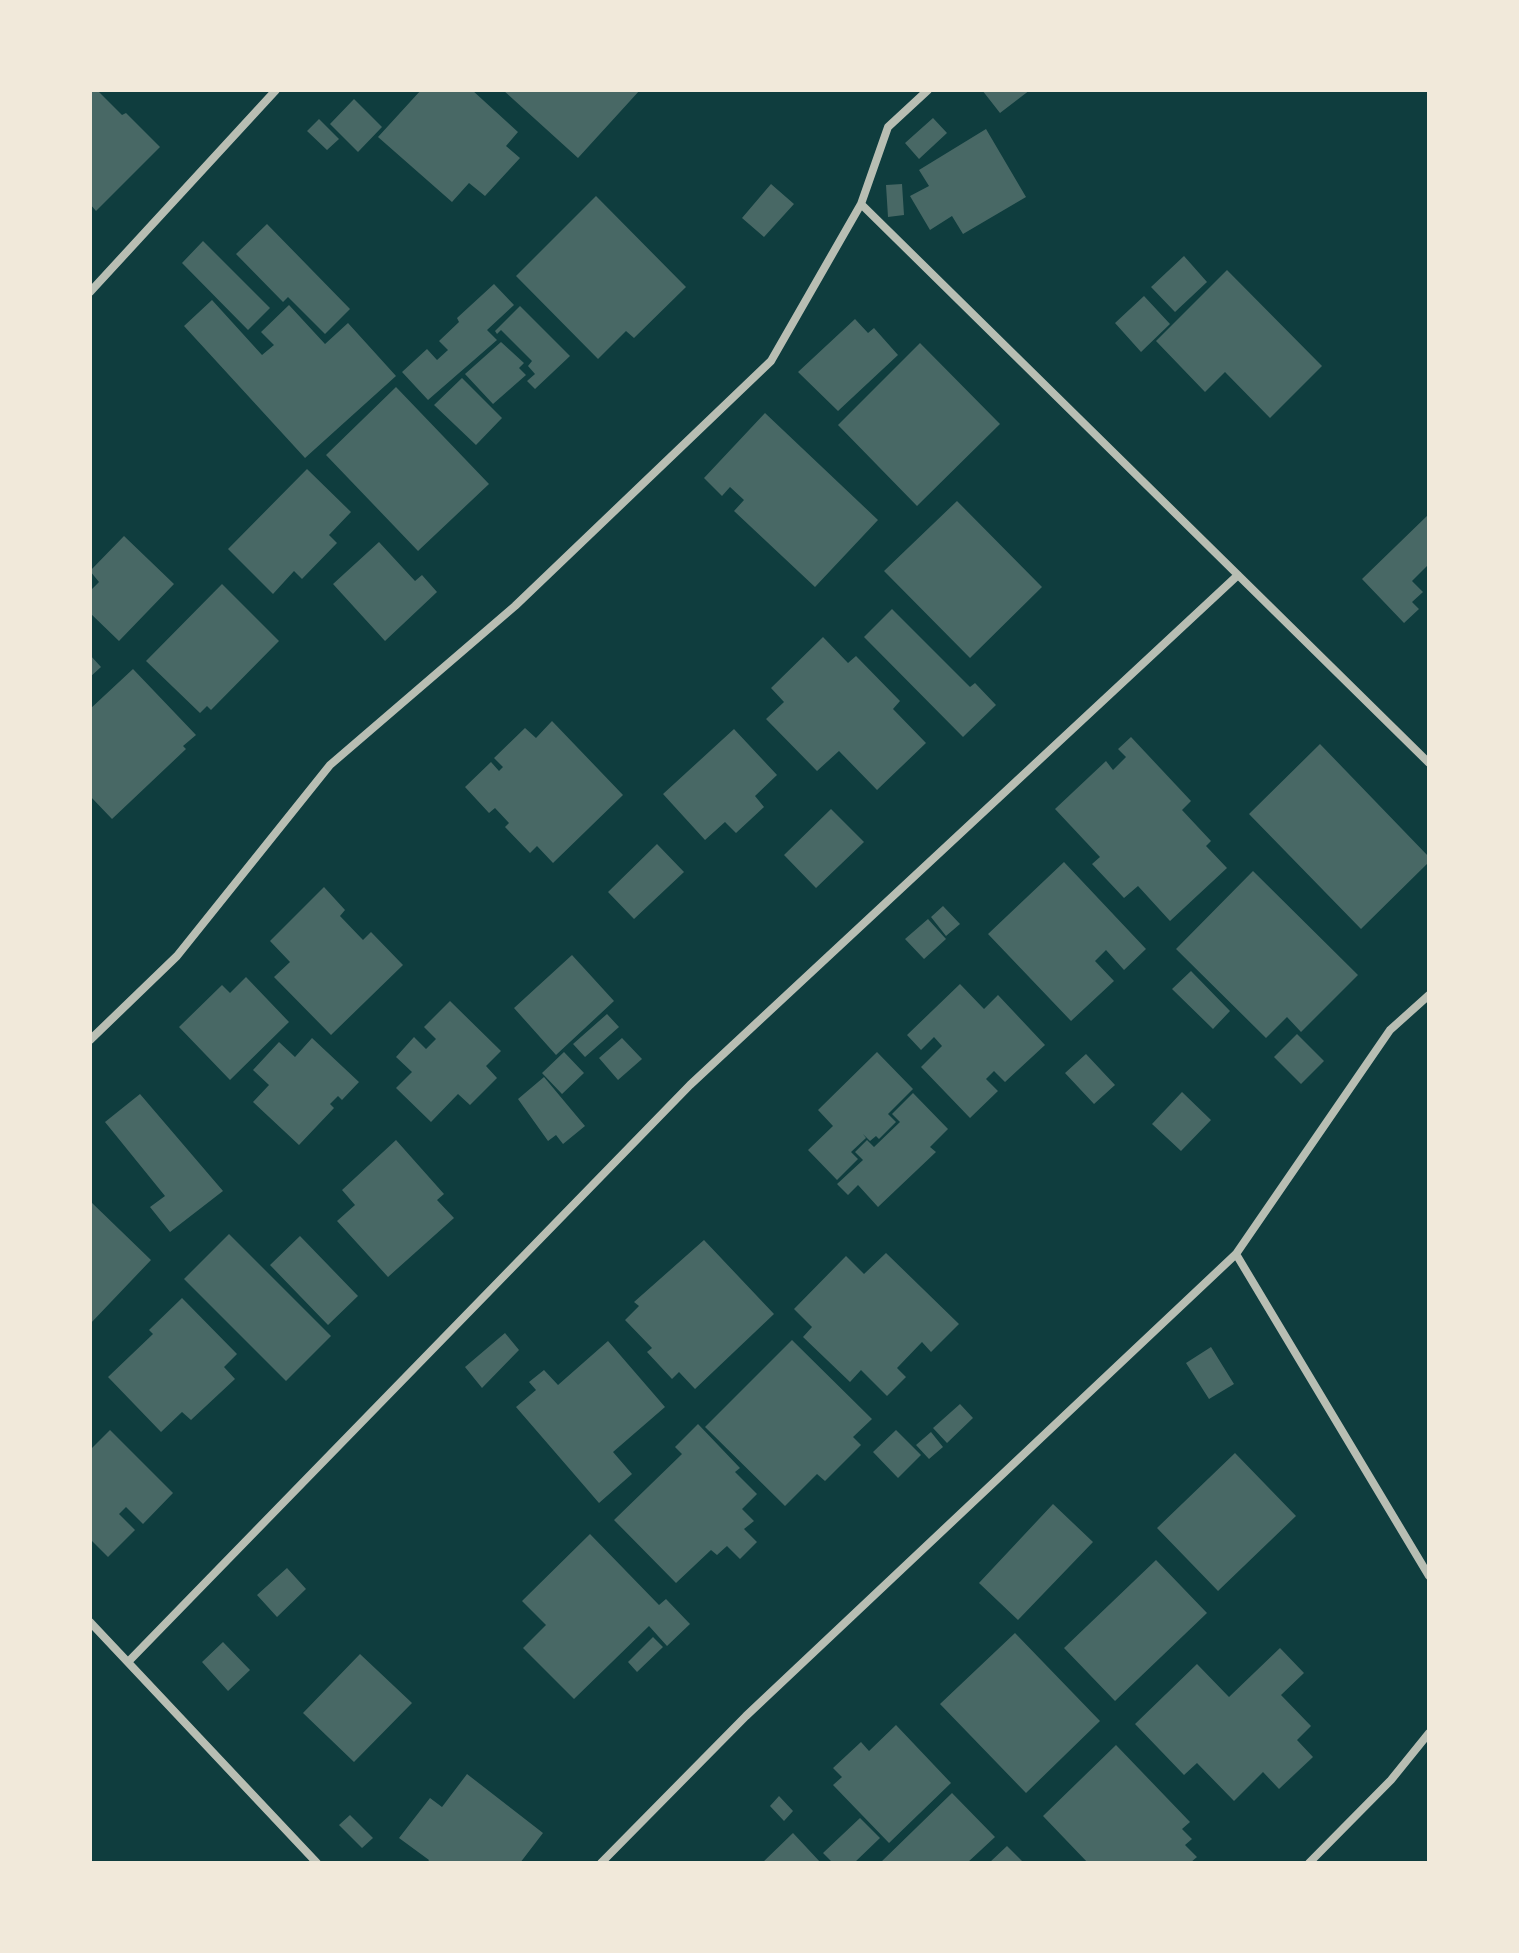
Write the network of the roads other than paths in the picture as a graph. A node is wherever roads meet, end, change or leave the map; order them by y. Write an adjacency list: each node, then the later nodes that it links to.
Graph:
1 (276, 90): 4 (street)
2 (928, 90): 3 (street)
3 (861, 204): 5 (street); 8 (street)
4 (90, 292)
5 (1238, 575): 6 (street); 12 (street)
6 (1429, 763)
7 (1429, 995): 9 (street)
8 (90, 1040)
9 (1236, 1254): 10 (street); 15 (street)
10 (1429, 1576)
11 (90, 1622): 12 (street)
12 (129, 1661): 14 (street)
13 (1429, 1733): 16 (street)
14 (317, 1863)
15 (601, 1863)
16 (1309, 1863)

